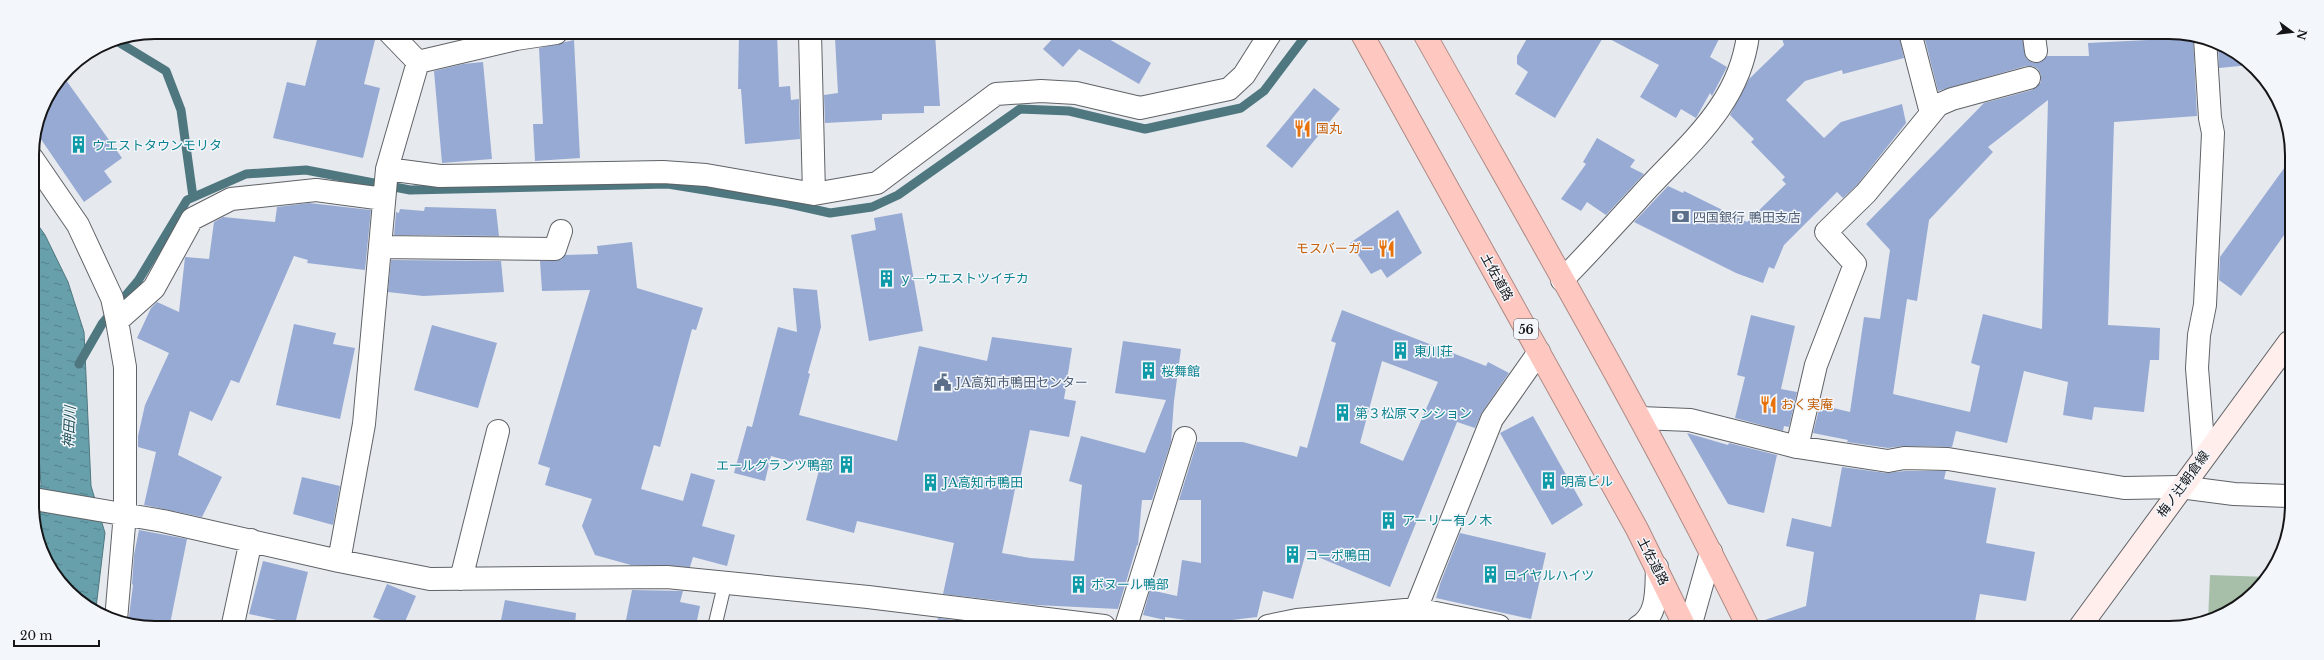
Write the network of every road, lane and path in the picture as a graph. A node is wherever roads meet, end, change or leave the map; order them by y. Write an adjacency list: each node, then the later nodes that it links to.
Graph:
1 (396, 39): 10 (street)
2 (506, 39): 10 (street)
3 (810, 39): 15 (street)
4 (1267, 39): 15 (street)
5 (1365, 39): 22 (highway, 土佐道路 / 56)
6 (1427, 39): 19 (highway)
7 (1748, 39): 19 (street)
8 (1912, 39): 12 (street)
9 (2206, 45): 27 (street)
10 (418, 62): 14 (street)
11 (2029, 78): 12 (street)
12 (1931, 113): 26 (street)
13 (39, 168): 20 (street)
14 (387, 169): 15 (street); 16 (street)
15 (814, 194)
16 (384, 199): 18 (street); 20 (street)
17 (561, 231): 18 (street)
18 (381, 247): 34 (street)
19 (1562, 280): 23 (highway)
20 (115, 311): 31 (street)
21 (2285, 347): 27 (main road, 梅ノ辻朝倉線)
22 (1538, 352): 35 (highway, 土佐道路 / 56); 38 (street)
23 (1640, 418): 26 (street); 33 (highway)
24 (498, 431): 36 (street)
25 (1185, 438): 43 (street)
26 (1797, 447): 28 (street)
27 (2204, 455): 28 (main road, 梅ノ辻朝倉線)
28 (2180, 487): 29 (street); 50 (main road, 梅ノ辻朝倉線)
29 (2285, 496)
30 (39, 500): 31 (street)
31 (125, 513): 32 (street); 39 (street)
32 (251, 540): 34 (street); 40 (street)
33 (1711, 552): 48 (street); 49 (highway)
34 (339, 561): 36 (street)
35 (1657, 567): 46 (street); 47 (highway, 土佐道路 / 56)
36 (461, 579): 37 (street)
37 (725, 583): 41 (lane); 42 (street)
38 (1416, 609): 44 (street); 45 (street)
39 (116, 614)
40 (234, 621)
41 (716, 621)
42 (1063, 621)
43 (1128, 621)
44 (1299, 621)
45 (1475, 621)
46 (1647, 621)
47 (1682, 621)
48 (1692, 621)
49 (1745, 621)
50 (2084, 621)

